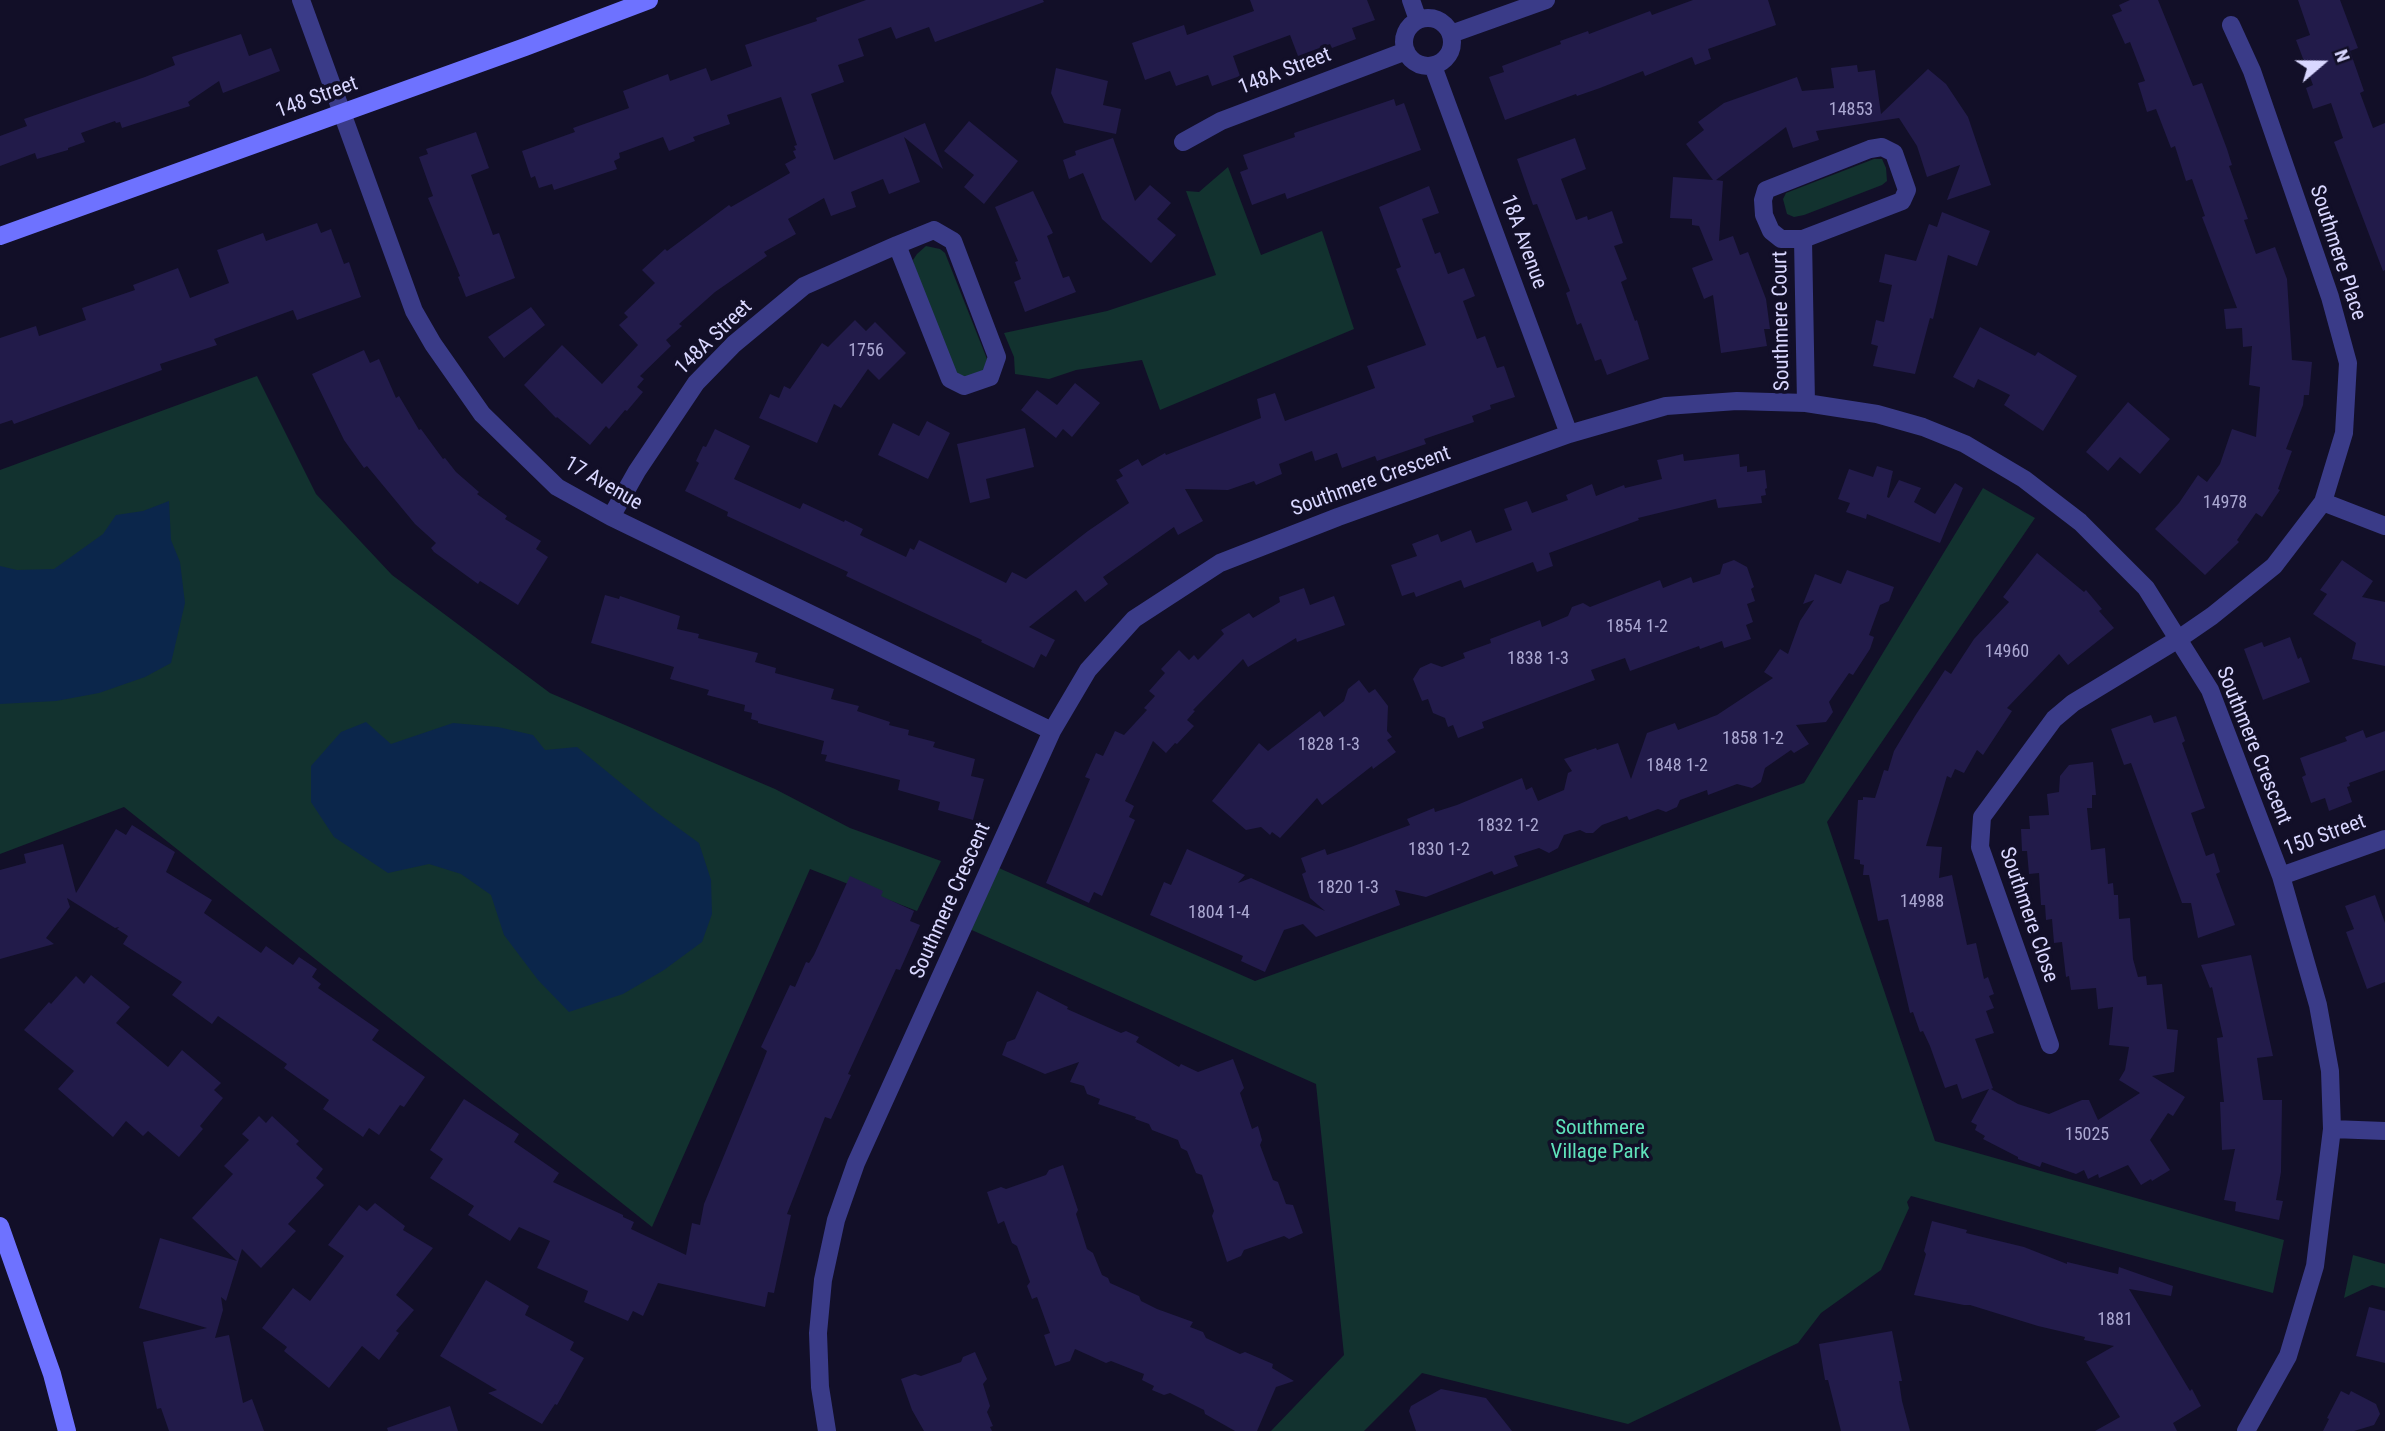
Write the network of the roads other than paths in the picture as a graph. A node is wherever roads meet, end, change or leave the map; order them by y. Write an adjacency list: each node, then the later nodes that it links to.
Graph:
1 (301, 0): 10 (street, 17 Avenue)
2 (649, 0): 10 (main road, 148 Street)
3 (1411, 0): 5 (street)
4 (1546, 0): 7 (street)
5 (1418, 20): 7 (street); 8 (street)
6 (2231, 24): 17 (street, Southmere Place)
7 (1451, 34): 9 (street)
8 (1406, 51): 9 (street); 11 (street, 148A Street)
9 (1433, 66): 16 (street, 18A Avenue)
10 (341, 113): 12 (main road, 148 Street); 18 (street, 17 Avenue)
11 (1183, 142)
12 (0, 236)
13 (1803, 239): 13 (street, Southmere Court); 15 (street, Southmere Court)
14 (897, 245): 14 (street, 148A Street); 18 (street, 148A Street)
15 (1806, 402): 16 (street, Southmere Crescent); 20 (street, Southmere Crescent)
16 (1569, 434): 21 (street, Southmere Crescent)
17 (2323, 502): 19 (street); 20 (street, Southmere Place)
18 (611, 517): 21 (street, 17 Avenue)
19 (2385, 526)
20 (2180, 638): 23 (street, Southmere Crescent); 24 (street, Southmere Close)
21 (1052, 732): 31 (street, Southmere Crescent)
22 (2385, 839): 23 (street, 150 Street)
23 (2281, 876): 25 (street, Southmere Crescent)
24 (2050, 1045)
25 (2332, 1129): 26 (street); 32 (street, Southmere Crescent)
26 (2385, 1130)
27 (0, 1226): 28 (main road)
28 (52, 1374): 29 (main road); 30 (main road)
29 (67, 1431)
30 (78, 1431)
31 (827, 1431)
32 (2246, 1431)

